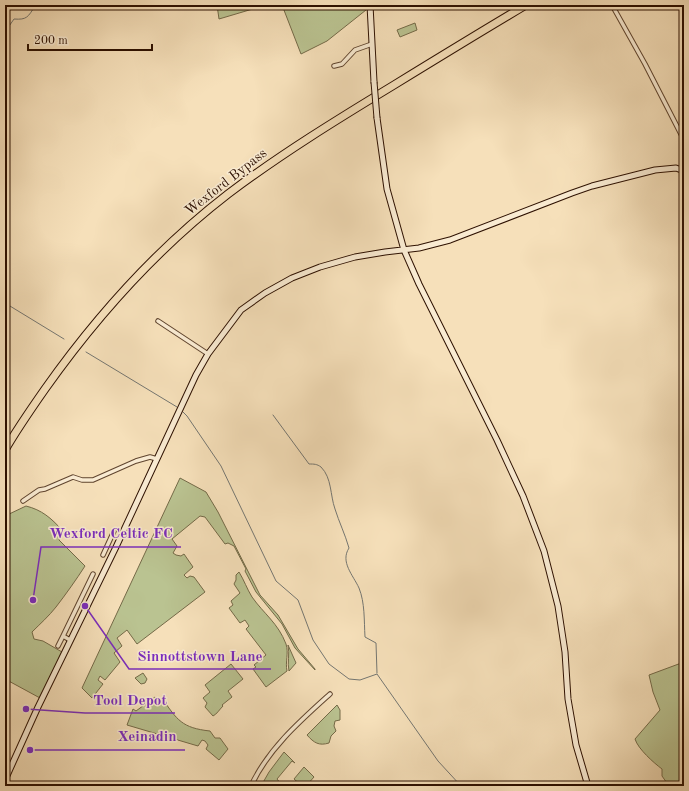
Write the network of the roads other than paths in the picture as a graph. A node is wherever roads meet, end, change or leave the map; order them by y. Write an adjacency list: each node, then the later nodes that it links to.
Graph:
1 (370, 5): 4 (street)
2 (526, 5): 11 (highway, Wexford Bypass)
3 (612, 5): 6 (street)
4 (372, 44): 5 (street); 8 (street, bridge)
5 (334, 66)
6 (684, 140)
7 (684, 171): 8 (street)
8 (404, 250): 10 (street); 25 (street)
9 (158, 321): 10 (street)
10 (208, 354): 12 (street)
11 (5, 450)
12 (157, 459): 13 (street); 16 (street)
13 (23, 501)
14 (114, 531): 15 (street)
15 (109, 543): 16 (street); 17 (street)
16 (116, 547): 20 (street)
17 (103, 555)
18 (93, 574): 19 (street)
19 (63, 636): 20 (street); 21 (street)
20 (70, 640): 23 (street)
21 (58, 646)
22 (330, 694): 24 (street)
23 (5, 780)
24 (251, 786)
25 (588, 786)

